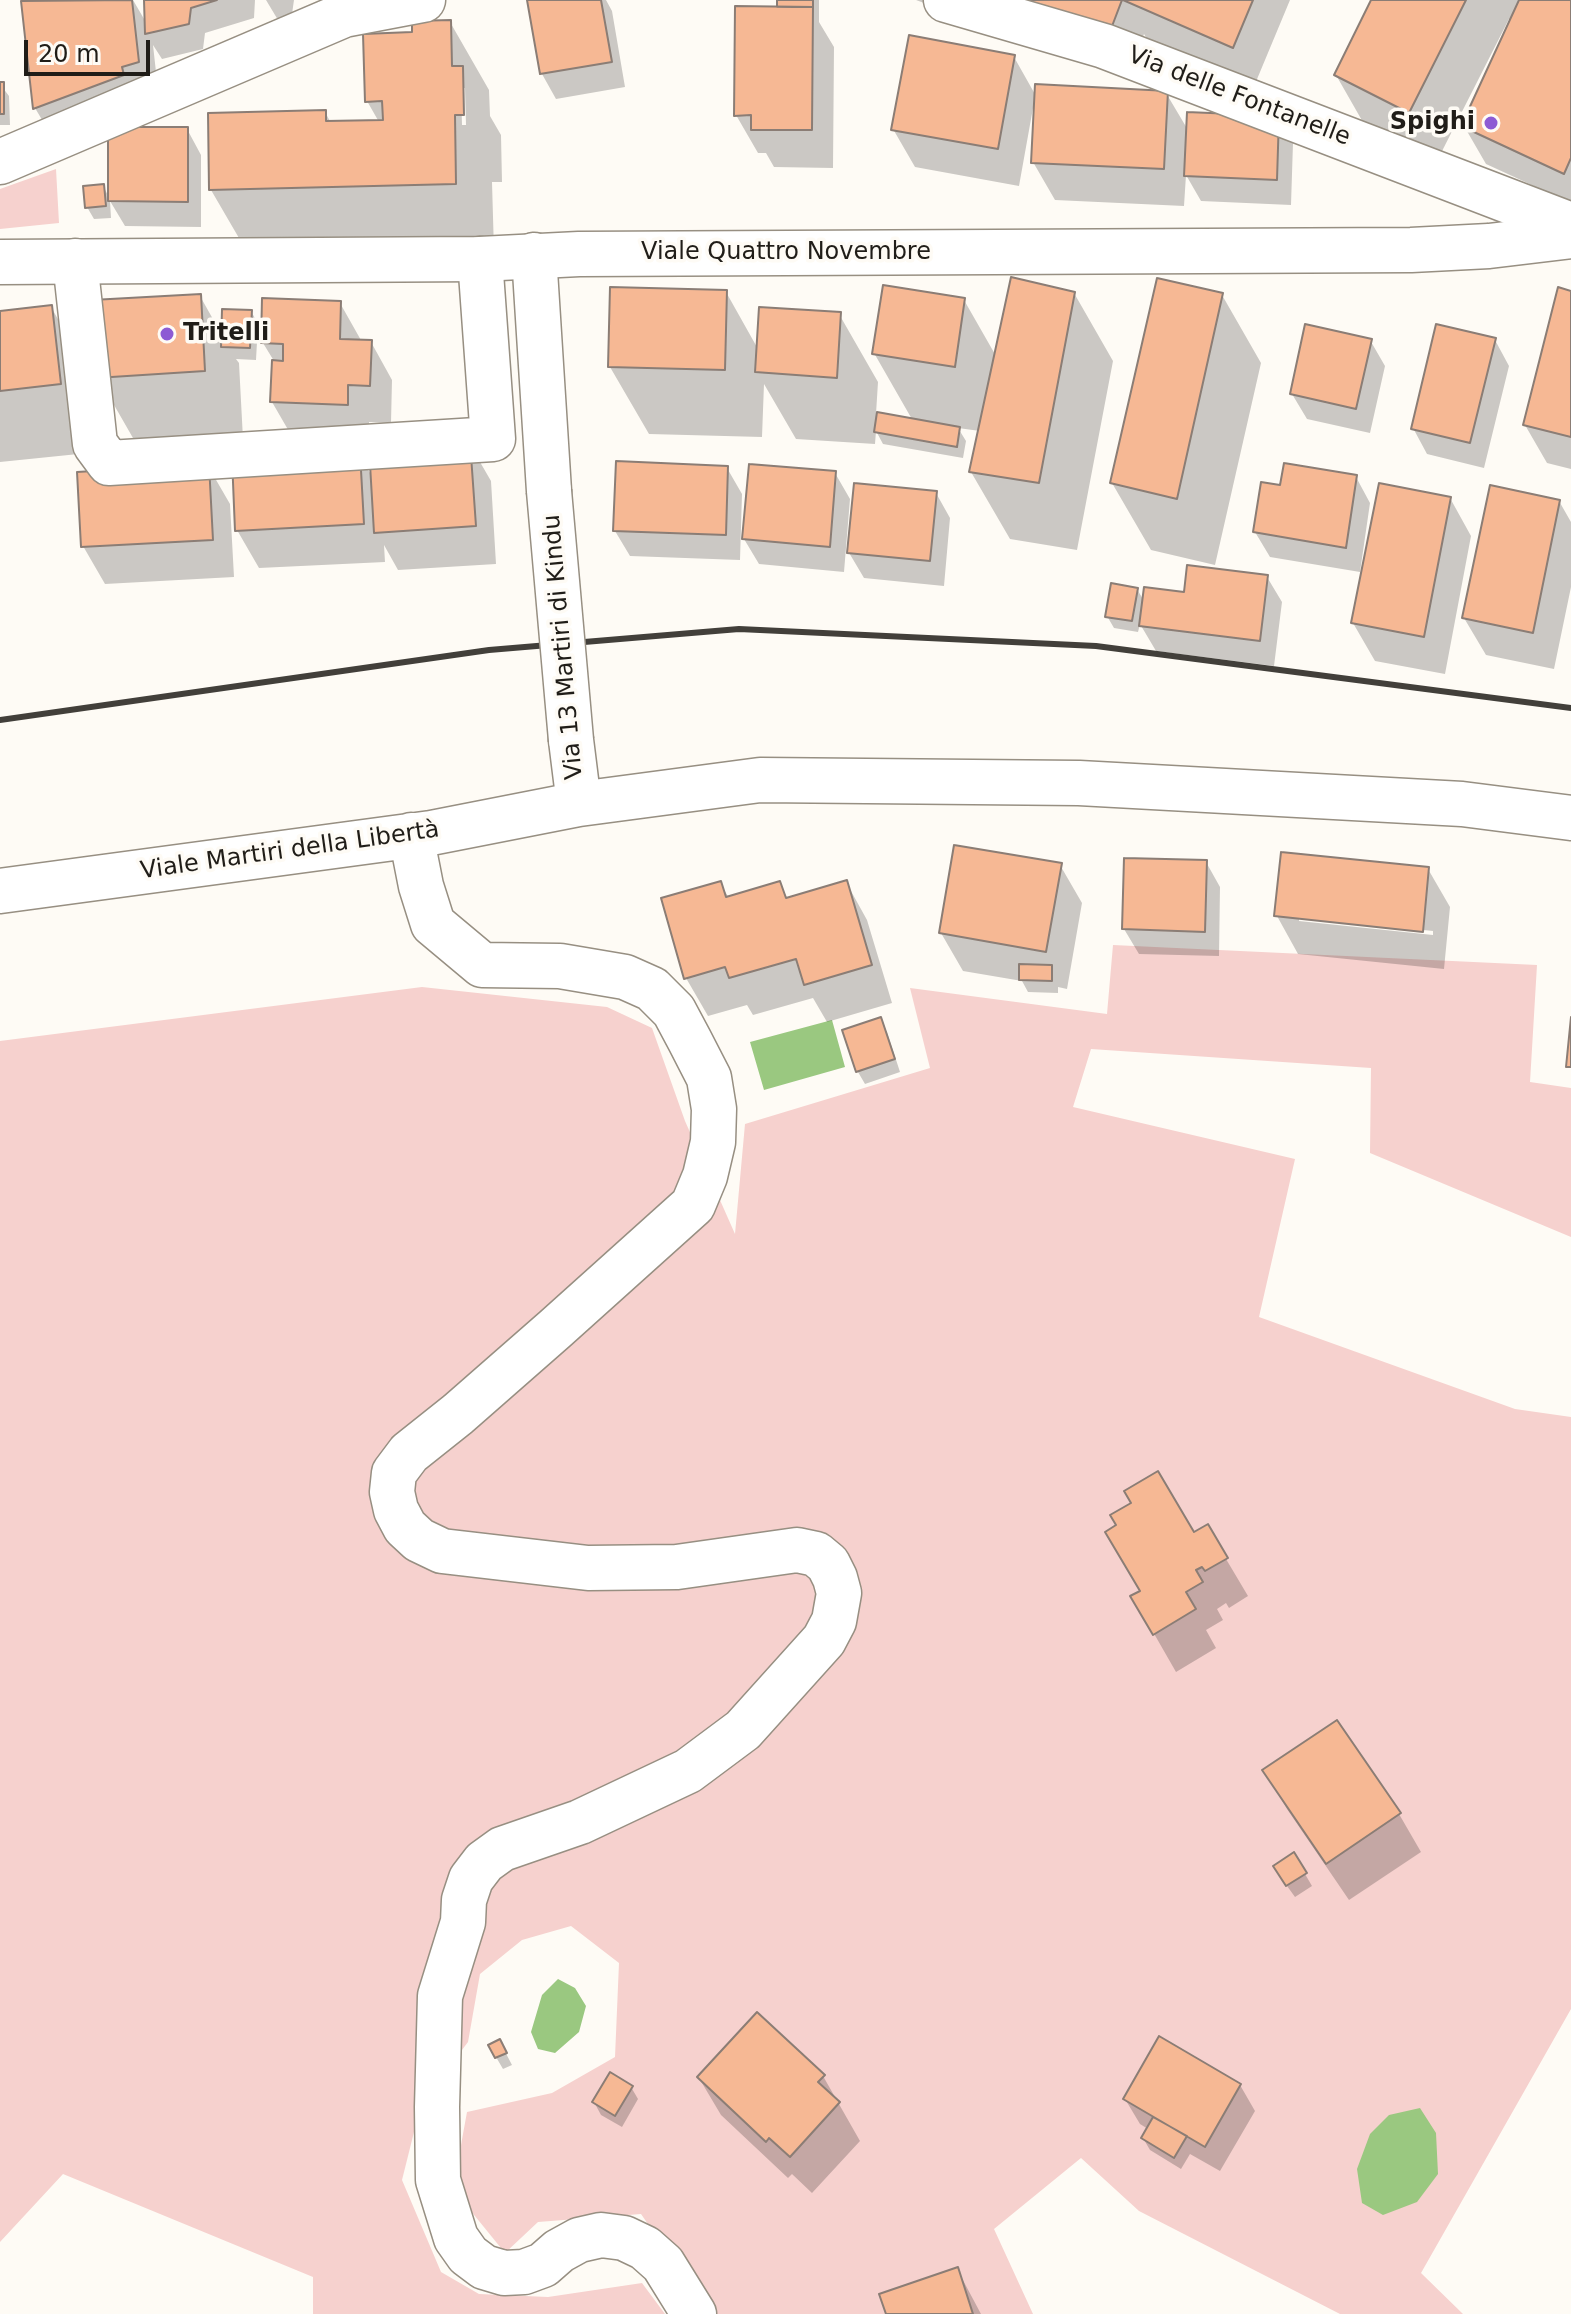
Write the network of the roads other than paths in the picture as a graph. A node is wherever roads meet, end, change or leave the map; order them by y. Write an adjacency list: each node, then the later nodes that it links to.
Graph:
1 (423, 0): 3 (street)
2 (946, 0): 4 (street, Via delle Fontanelle)
3 (0, 162)
4 (1571, 225)
5 (1571, 236): 6 (street, Viale Quattro Novembre)
6 (534, 255): 7 (street, Viale Quattro Novembre); 10 (street, Via 13 Martiri di Kindu, bridge)
7 (480, 259): 8 (street, Viale Quattro Novembre); 8 (street)
8 (75, 261): 9 (street, Viale Quattro Novembre)
9 (0, 262)
10 (579, 804): 11 (street, Via 13 Martiri di Kindu); 12 (street, Viale Martiri della Libertà)
11 (1571, 818)
12 (411, 835): 13 (street, Viale Martiri della Libertà); 14 (street)
13 (0, 891)
14 (694, 2314)

